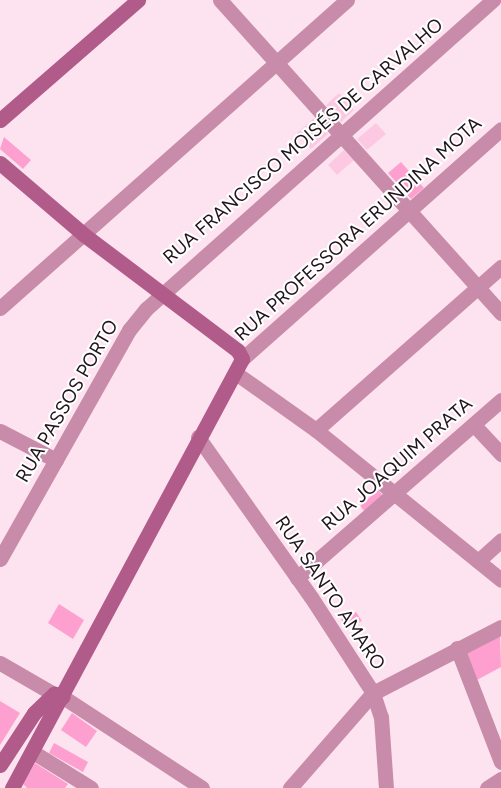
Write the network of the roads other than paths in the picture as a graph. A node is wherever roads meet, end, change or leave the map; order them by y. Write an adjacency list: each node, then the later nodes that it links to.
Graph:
1 (138, 0): 6 (main road)
2 (220, 0): 5 (street)
3 (347, 0): 5 (street)
4 (493, 0): 8 (street, RUA FRANCISCO MOISÉS DE CARVALHO)
5 (277, 64): 8 (street); 11 (street)
6 (0, 120)
7 (501, 129): 10 (street, RUA PROFESSORA ERUNDINA MOTA)
8 (342, 135): 10 (street); 14 (street, RUA FRANCISCO MOISÉS DE CARVALHO)
9 (0, 163): 11 (main road)
10 (410, 210): 13 (street); 17 (street, RUA PROFESSORA ERUNDINA MOTA)
11 (83, 234): 14 (main road); 15 (street)
12 (501, 267): 13 (street)
13 (478, 287): 16 (street); 21 (street)
14 (161, 293): 17 (main road); 25 (street, RUA PASSOS PORTO)
15 (0, 308)
16 (501, 313)
17 (242, 359): 18 (main road)
18 (237, 374): 21 (street); 23 (main road)
19 (501, 400): 20 (street, RUA JOAQUIM PRATA)
20 (474, 425): 24 (street); 26 (street, RUA JOAQUIM PRATA)
21 (316, 430): 26 (street)
22 (0, 431): 25 (street)
23 (198, 438): 30 (street, RUA SANTO AMARO); 36 (main road)
24 (501, 454)
25 (56, 460): 28 (street, RUA PASSOS PORTO)
26 (395, 492): 29 (street); 30 (street, RUA JOAQUIM PRATA)
27 (501, 540): 29 (street)
28 (0, 559)
29 (478, 561): 31 (street)
30 (297, 578): 35 (street, RUA SANTO AMARO)
31 (501, 580)
32 (501, 627): 33 (street)
33 (457, 648): 35 (street); 38 (street)
34 (0, 663): 36 (street)
35 (373, 693): 44 (street); 45 (street, RUA SANTO AMARO)
36 (59, 696): 37 (main road); 39 (main road); 43 (street)
37 (33, 752): 41 (main road); 42 (street)
38 (501, 762)
39 (0, 765)
40 (501, 779): 46 (street)
41 (12, 788)
42 (91, 788)
43 (202, 788)
44 (290, 788)
45 (386, 788)
46 (487, 788)

